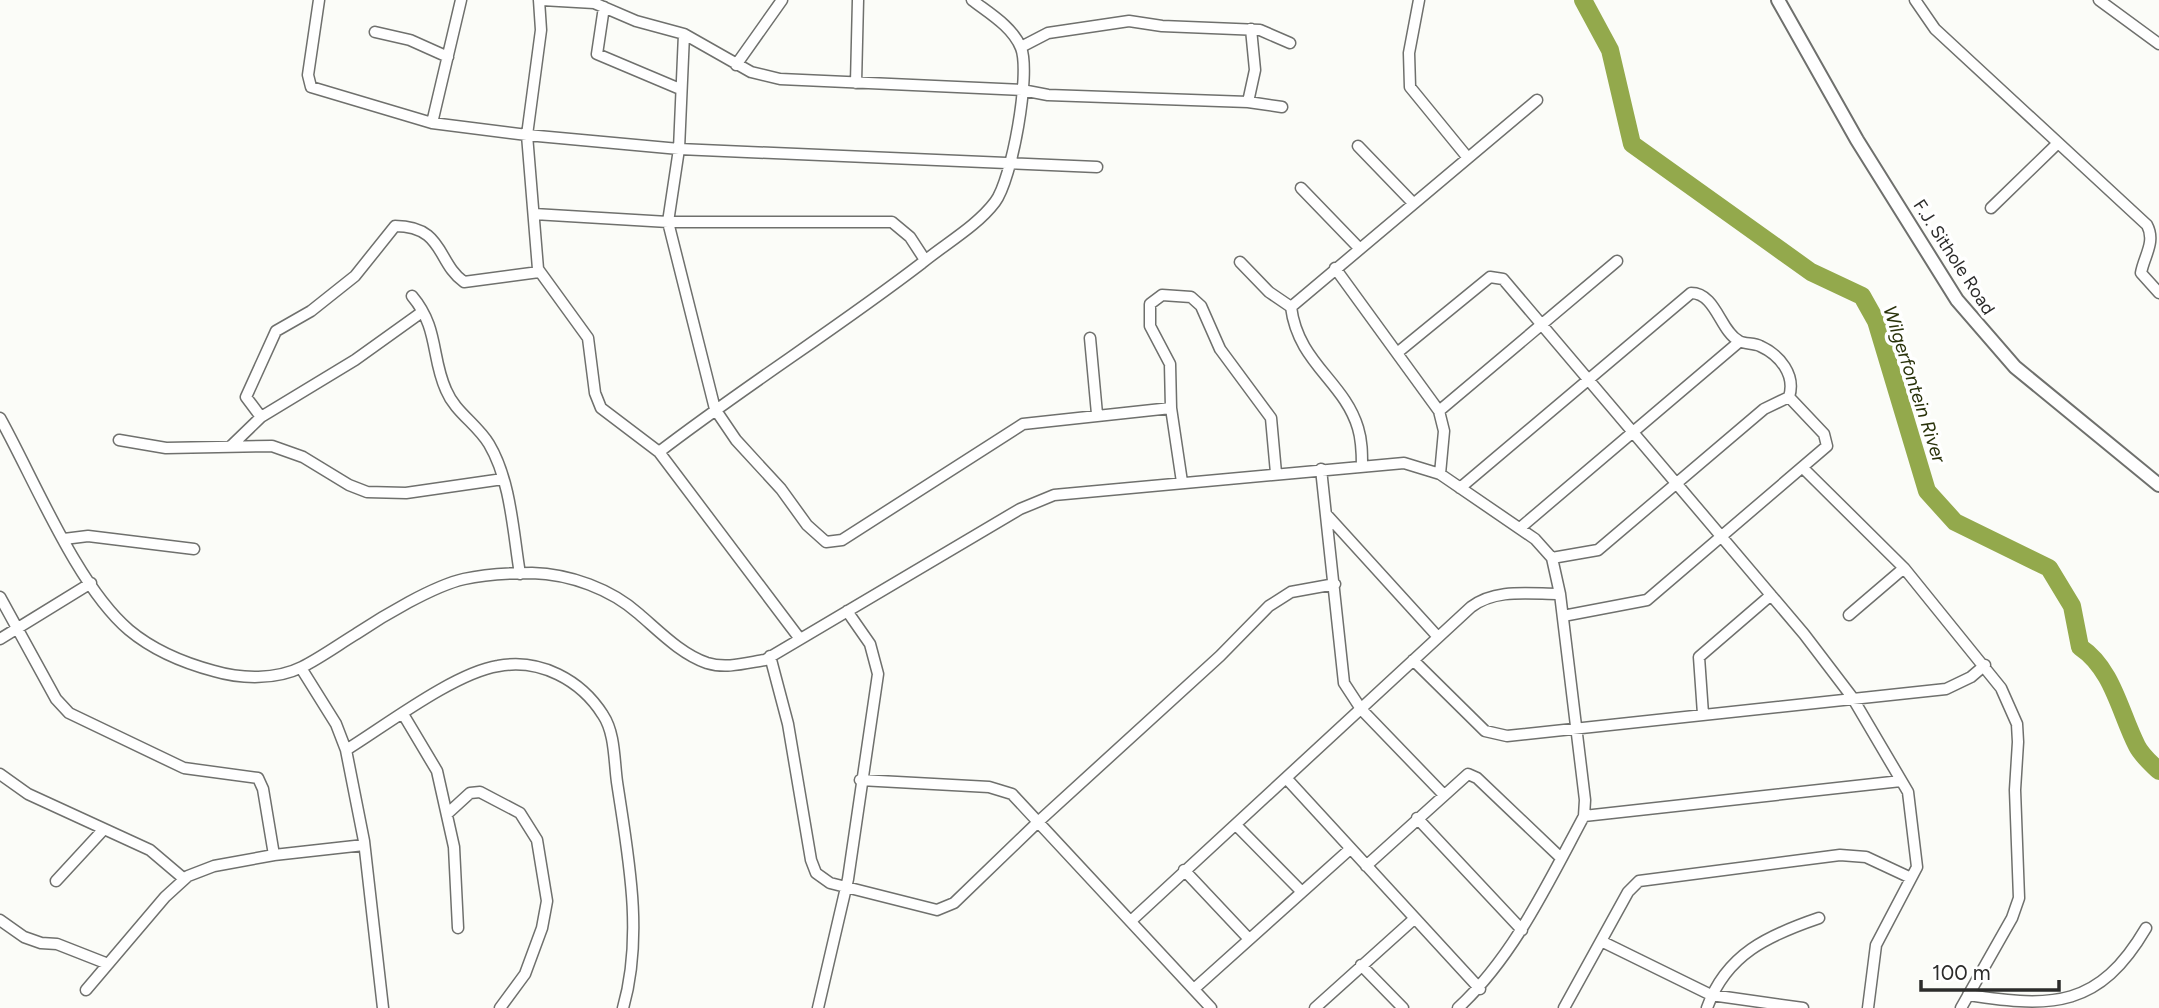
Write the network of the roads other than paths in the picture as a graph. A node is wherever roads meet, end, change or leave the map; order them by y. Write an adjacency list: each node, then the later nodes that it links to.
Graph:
1 (319, 0): 27 (street)
2 (461, 0): 19 (street)
3 (540, 0): 4 (street); 28 (street)
4 (558, 0): 12 (street)
5 (782, 0): 20 (street)
6 (858, 0): 21 (street)
7 (972, 0): 18 (street)
8 (1419, 0): 32 (street)
9 (1778, 0): 73 (street, F.J. Sithole Road)
10 (1915, 0): 29 (street)
11 (2099, 0): 16 (street)
12 (604, 7): 15 (street); 22 (street)
13 (1251, 29): 17 (street); 18 (street); 25 (street)
14 (375, 32): 19 (street)
15 (684, 33): 20 (street); 22 (street)
16 (2157, 39)
17 (1290, 43)
18 (1021, 47): 23 (street)
19 (448, 57): 27 (street)
20 (736, 65): 21 (street)
21 (856, 83): 23 (street)
22 (680, 89): 31 (street)
23 (1022, 90): 25 (street); 33 (street)
24 (1537, 100): 32 (street)
25 (1248, 102): 26 (street)
26 (1282, 107)
27 (432, 123): 28 (street)
28 (527, 135): 31 (street); 38 (street)
29 (2058, 143): 37 (street); 46 (street)
30 (1358, 146): 36 (street)
31 (679, 149): 33 (street); 39 (street)
32 (1468, 158): 36 (street)
33 (1010, 163): 34 (street); 41 (street)
34 (1097, 167)
35 (1301, 188): 40 (street)
36 (1413, 203): 40 (street)
37 (1991, 208)
38 (534, 214): 39 (street); 45 (street)
39 (668, 222): 41 (street); 57 (street)
40 (1359, 248): 44 (street)
41 (925, 260): 57 (street)
42 (1617, 261): 50 (street)
43 (1240, 262): 48 (street)
44 (1335, 268): 48 (street); 53 (street)
45 (539, 272): 60 (street); 65 (street)
46 (2159, 292)
47 (412, 296): 49 (street)
48 (1291, 307): 66 (street)
49 (422, 312): 60 (street); 71 (street)
50 (1541, 325): 53 (street); 54 (street); 58 (street)
51 (1090, 338): 59 (street)
52 (1739, 342): 54 (street); 55 (street); 62 (street)
53 (1397, 353): 58 (street)
54 (1587, 379): 62 (street); 75 (street)
55 (1789, 397): 68 (street); 74 (street)
56 (1171, 408): 59 (street); 69 (street); 72 (street)
57 (715, 409): 59 (street); 65 (street)
58 (1439, 411): 70 (street)
59 (1097, 414)
60 (261, 416): 64 (street)
61 (0, 418): 79 (street)
62 (1631, 432): 74 (street); 77 (street)
63 (119, 440): 64 (street)
64 (230, 447): 71 (street)
65 (659, 452): 95 (street)
66 (1362, 466): 67 (street); 70 (street)
67 (1321, 469): 69 (street); 76 (street)
68 (1804, 469): 78 (street); 82 (street)
69 (1276, 473): 72 (street)
70 (1440, 474): 75 (street)
71 (503, 478): 83 (street)
72 (1182, 482): 89 (street)
73 (2159, 485)
74 (1677, 486): 78 (street); 81 (street)
75 (1460, 488): 77 (street)
76 (1326, 514): 85 (street); 93 (street)
77 (1520, 528): 81 (street)
78 (1721, 538): 87 (street); 91 (street)
79 (64, 539): 80 (street); 84 (street)
80 (194, 549)
81 (1552, 558): 86 (street)
82 (1904, 568): 90 (street); 98 (street)
83 (520, 574): 96 (street); 99 (street)
84 (92, 583): 92 (street); 99 (street)
85 (1335, 584): 101 (street); 114 (street)
86 (1560, 594): 91 (street); 93 (street)
87 (1771, 595): 100 (street); 103 (street)
88 (0, 597): 92 (street)
89 (847, 611): 95 (street); 107 (street)
90 (1849, 615)
91 (1563, 616): 104 (street)
92 (17, 629): 94 (street); 119 (street)
93 (1438, 637): 97 (street)
94 (0, 639)
95 (800, 639): 96 (street)
96 (771, 656): 126 (street)
97 (1413, 660): 101 (street); 104 (street)
98 (1985, 665): 100 (street); 143 (street)
99 (301, 668): 105 (street)
100 (1852, 697): 103 (street); 109 (street)
101 (1361, 709): 108 (street); 110 (street)
102 (403, 714): 105 (street); 111 (street); 146 (street)
103 (1703, 714): 104 (street)
104 (1575, 729): 112 (street)
105 (346, 750): 117 (street)
106 (0, 774): 116 (street)
107 (860, 779): 114 (street); 126 (street)
108 (1287, 779): 115 (street); 118 (street)
109 (1901, 781): 112 (street); 124 (street)
110 (1443, 794): 113 (street); 120 (street)
111 (447, 814): 132 (street); 145 (street)
112 (1584, 816): 120 (street)
113 (1417, 818): 121 (street); 134 (street)
114 (1038, 822): 126 (street); 131 (street)
115 (1236, 825): 122 (street); 127 (street)
116 (104, 829): 123 (street); 125 (street)
117 (364, 845): 119 (street); 144 (street)
118 (1349, 850): 121 (street); 127 (street)
119 (274, 855): 123 (street)
120 (1561, 858): 134 (street)
121 (1366, 866): 129 (street)
122 (1184, 870): 131 (street); 135 (street)
123 (183, 878): 137 (street)
124 (1911, 878): 136 (street); 155 (street)
125 (56, 881)
126 (847, 885): 147 (street)
127 (1301, 891): 135 (street)
128 (1819, 918): 142 (street)
129 (1414, 919): 138 (street); 140 (street)
130 (0, 920): 137 (street)
131 (1132, 920): 139 (street)
132 (458, 928)
133 (2146, 928): 143 (street)
134 (1522, 930): 140 (street)
135 (1249, 939): 139 (street)
136 (1603, 942): 142 (street); 152 (street)
137 (108, 964): 141 (street)
138 (1361, 965): 149 (street); 150 (street)
139 (1194, 989): 148 (street)
140 (1480, 989): 151 (street)
141 (86, 990)
142 (1712, 995): 153 (street); 154 (street)
143 (1968, 995): 156 (street)
144 (383, 1008)
145 (500, 1008)
146 (623, 1008)
147 (818, 1008)
148 (1211, 1008)
149 (1315, 1008)
150 (1403, 1008)
151 (1458, 1008)
152 (1563, 1008)
153 (1707, 1008)
154 (1803, 1008)
155 (1868, 1008)
156 (1961, 1008)

